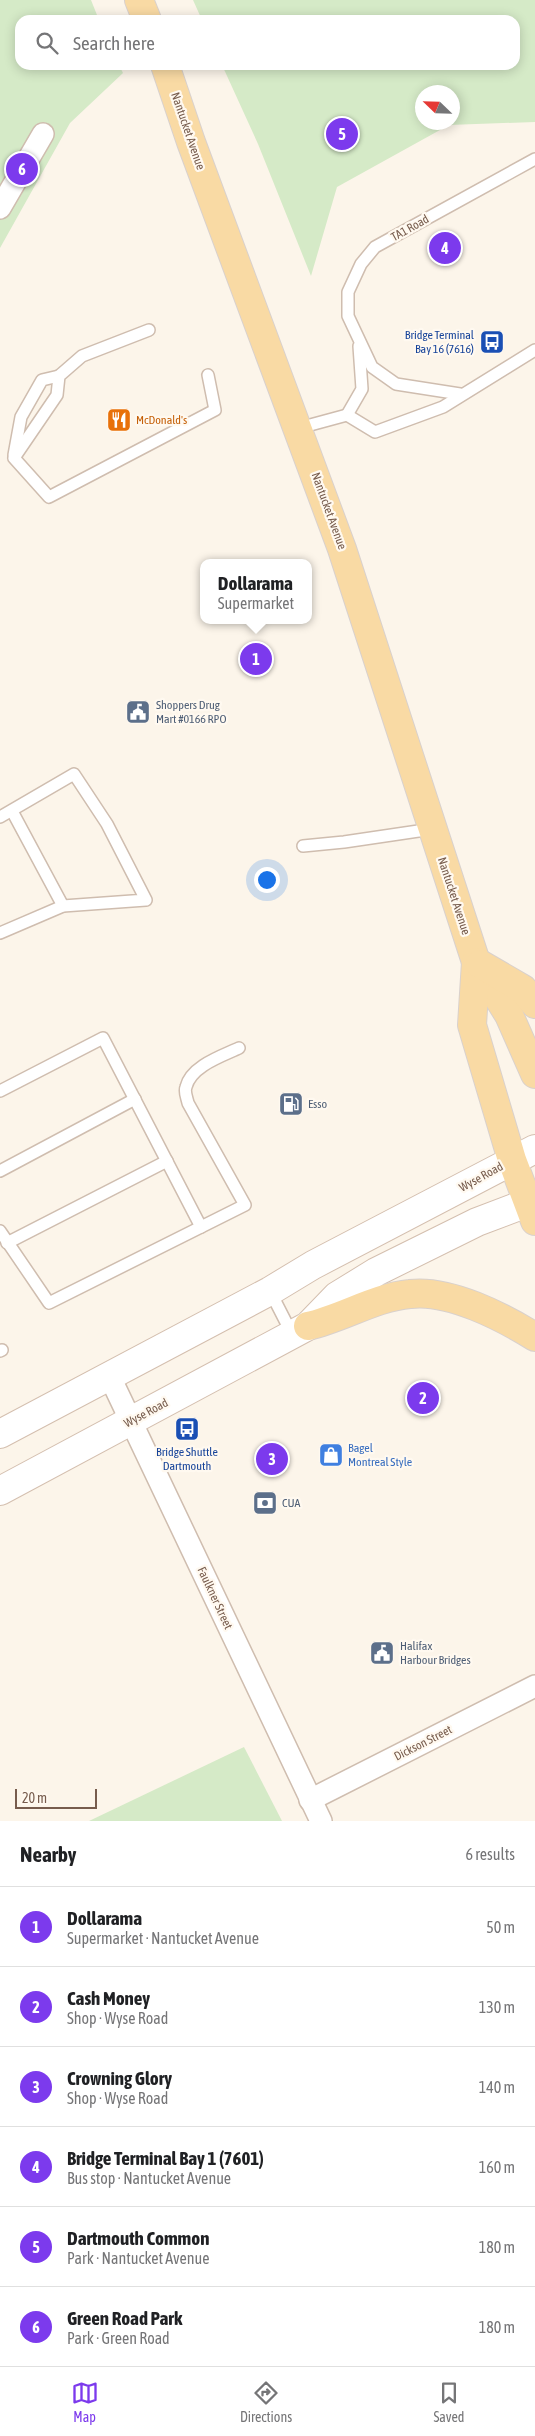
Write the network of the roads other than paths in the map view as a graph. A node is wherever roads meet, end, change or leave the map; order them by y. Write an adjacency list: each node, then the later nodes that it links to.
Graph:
1 (139, 0): 2 (main road)
2 (146, 15)
3 (167, 70): 14 (main road, Nantucket Avenue)
4 (43, 134): 6 (street)
5 (535, 159): 8 (lane, TA1 Road)
6 (0, 208)
7 (149, 330): 11 (lane)
8 (358, 338): 12 (lane, TA1 Road); 13 (lane, TA1 Road)
9 (535, 350): 12 (lane)
10 (208, 375): 15 (lane)
11 (59, 376): 15 (lane); 15 (lane)
12 (460, 394): 13 (lane)
13 (347, 414): 14 (lane)
14 (298, 428): 18 (main road, Nantucket Avenue)
15 (14, 458)
16 (12, 811): 17 (lane); 20 (lane); 20 (lane)
17 (0, 817)
18 (432, 829): 19 (lane); 22 (main road, Nantucket Avenue)
19 (303, 846)
20 (63, 906): 21 (lane)
21 (0, 933)
22 (476, 962): 23 (main road); 25 (main road, Nantucket Avenue); 28 (main road, Nantucket Avenue)
23 (535, 1004)
24 (239, 1048): 32 (lane)
25 (535, 1074)
26 (0, 1091): 27 (lane)
27 (135, 1099): 29 (lane); 30 (lane)
28 (523, 1155): 31 (main road, Nantucket Avenue); 35 (main road, Wyse Road)
29 (167, 1160): 32 (lane); 34 (lane)
30 (0, 1171)
31 (533, 1208): 36 (main road, Wyse Road)
32 (201, 1227): 34 (lane)
33 (0, 1231): 34 (lane)
34 (7, 1243)
35 (270, 1291): 36 (lane); 38 (main road, Wyse Road)
36 (300, 1330): 37 (main road); 39 (main road, Wyse Road)
37 (535, 1337)
38 (109, 1375): 39 (street, Faulkner Street); 40 (main road, Wyse Road)
39 (131, 1421): 41 (main road, Wyse Road); 43 (street, Faulkner Street)
40 (0, 1434)
41 (0, 1491)
42 (535, 1686): 43 (street, Dickson Street)
43 (310, 1800): 44 (street, Faulkner Street)
44 (321, 1821)

